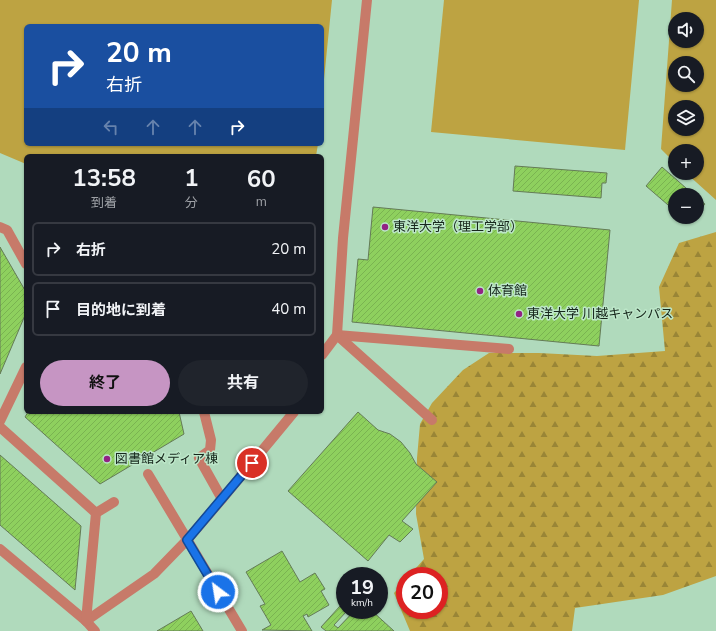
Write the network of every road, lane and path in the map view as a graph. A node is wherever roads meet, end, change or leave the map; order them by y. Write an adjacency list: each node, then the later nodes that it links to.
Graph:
1 (367, 0): 4 (lane)
2 (0, 227): 3 (lane)
3 (24, 261)
4 (337, 335): 5 (lane); 6 (lane); 10 (lane)
5 (508, 349)
6 (324, 352)
7 (24, 371): 11 (lane)
8 (204, 414): 14 (lane)
9 (292, 414): 14 (lane)
10 (432, 420)
11 (0, 421)
12 (0, 427): 16 (lane)
13 (148, 474): 17 (lane)
14 (222, 499): 17 (lane)
15 (114, 502): 16 (lane)
16 (96, 513): 19 (lane)
17 (187, 540): 19 (lane); 21 (lane)
18 (0, 549): 19 (lane)
19 (86, 620): 20 (lane)
20 (95, 631)
21 (242, 631)

